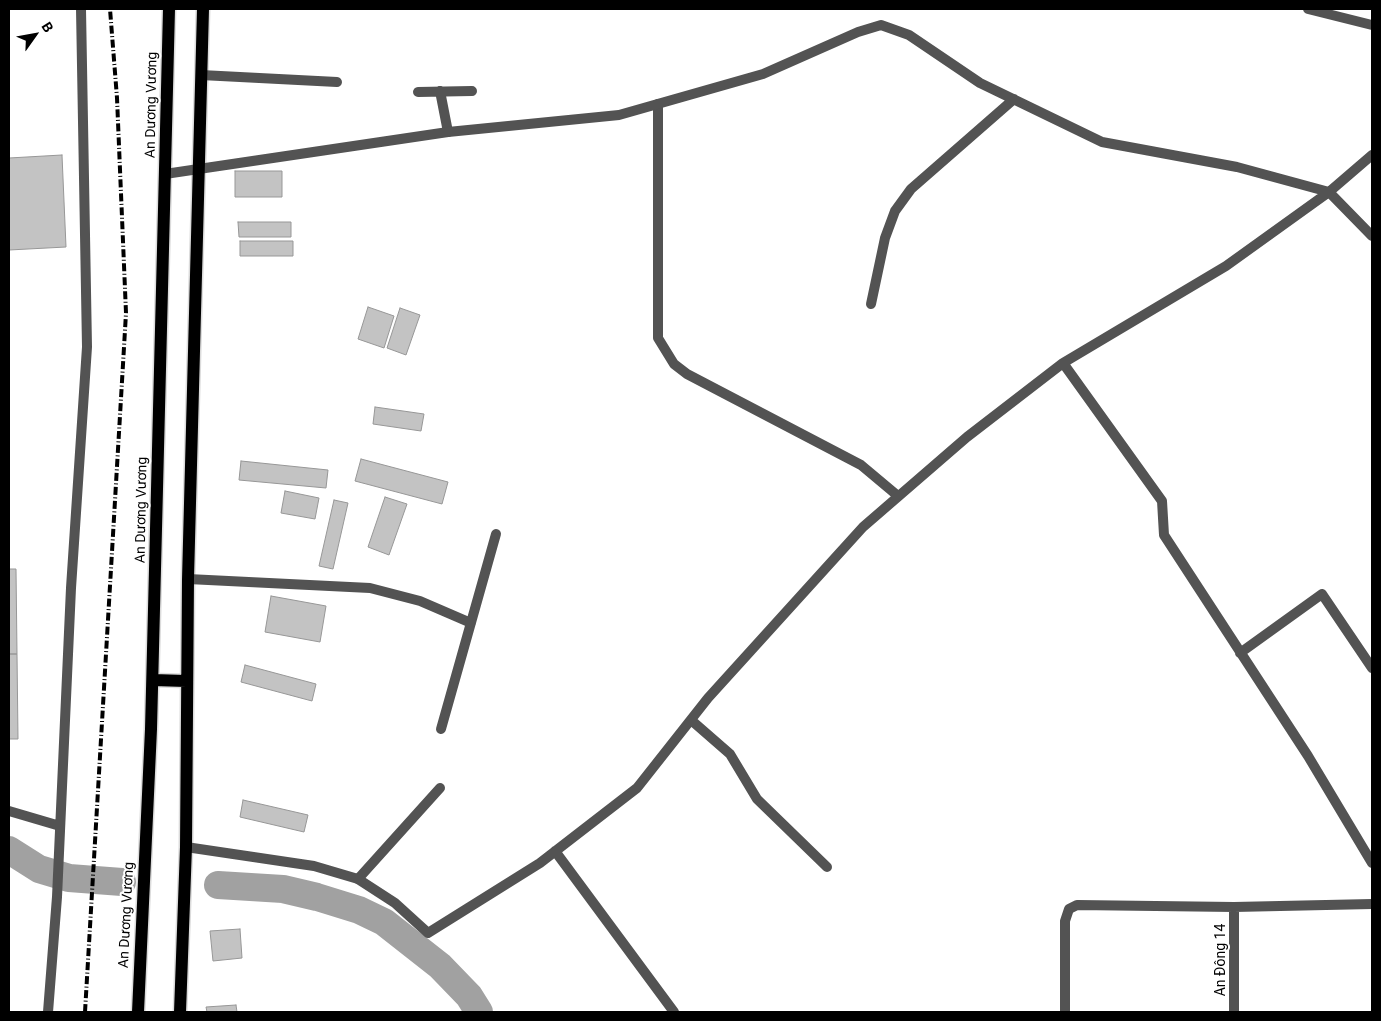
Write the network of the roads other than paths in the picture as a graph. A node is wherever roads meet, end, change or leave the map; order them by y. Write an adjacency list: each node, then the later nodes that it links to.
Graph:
1 (82, 9): 33 (street)
2 (169, 9): 16 (main road, An Dương Vương)
3 (203, 9): 6 (main road)
4 (1308, 9): 5 (street)
5 (1372, 25)
6 (201, 75): 7 (street); 15 (main road)
7 (337, 82)
8 (440, 91): 9 (street); 10 (street); 13 (street)
9 (472, 91)
10 (418, 92)
11 (1014, 99): 12 (street); 17 (street); 19 (street)
12 (658, 104): 13 (street); 21 (street)
13 (448, 132): 15 (street)
14 (1372, 155): 17 (street)
15 (198, 168): 16 (street); 23 (main road)
16 (165, 174): 27 (main road, An Dương Vương)
17 (1329, 192): 18 (street); 20 (street)
18 (1372, 236)
19 (871, 304)
20 (1063, 363): 21 (street); 25 (street)
21 (898, 496): 29 (street)
22 (496, 534): 24 (street)
23 (188, 579): 24 (street); 28 (main road)
24 (471, 623): 30 (street)
25 (1240, 653): 26 (street); 36 (street)
26 (1372, 668)
27 (152, 680): 28 (main road); 42 (main road, An Dương Vương)
28 (186, 682): 34 (main road)
29 (691, 720): 35 (street); 37 (street)
30 (442, 730)
31 (440, 788): 38 (street)
32 (9, 811): 33 (street)
33 (60, 826): 41 (street)
34 (186, 847): 38 (street); 43 (main road)
35 (556, 851): 38 (street); 44 (street)
36 (1372, 863)
37 (827, 867)
38 (358, 879)
39 (1372, 904): 40 (street)
40 (1234, 907): 45 (street); 46 (street, An Đông 14)
41 (48, 1012)
42 (138, 1012)
43 (180, 1012)
44 (674, 1012)
45 (1065, 1012)
46 (1234, 1012)

